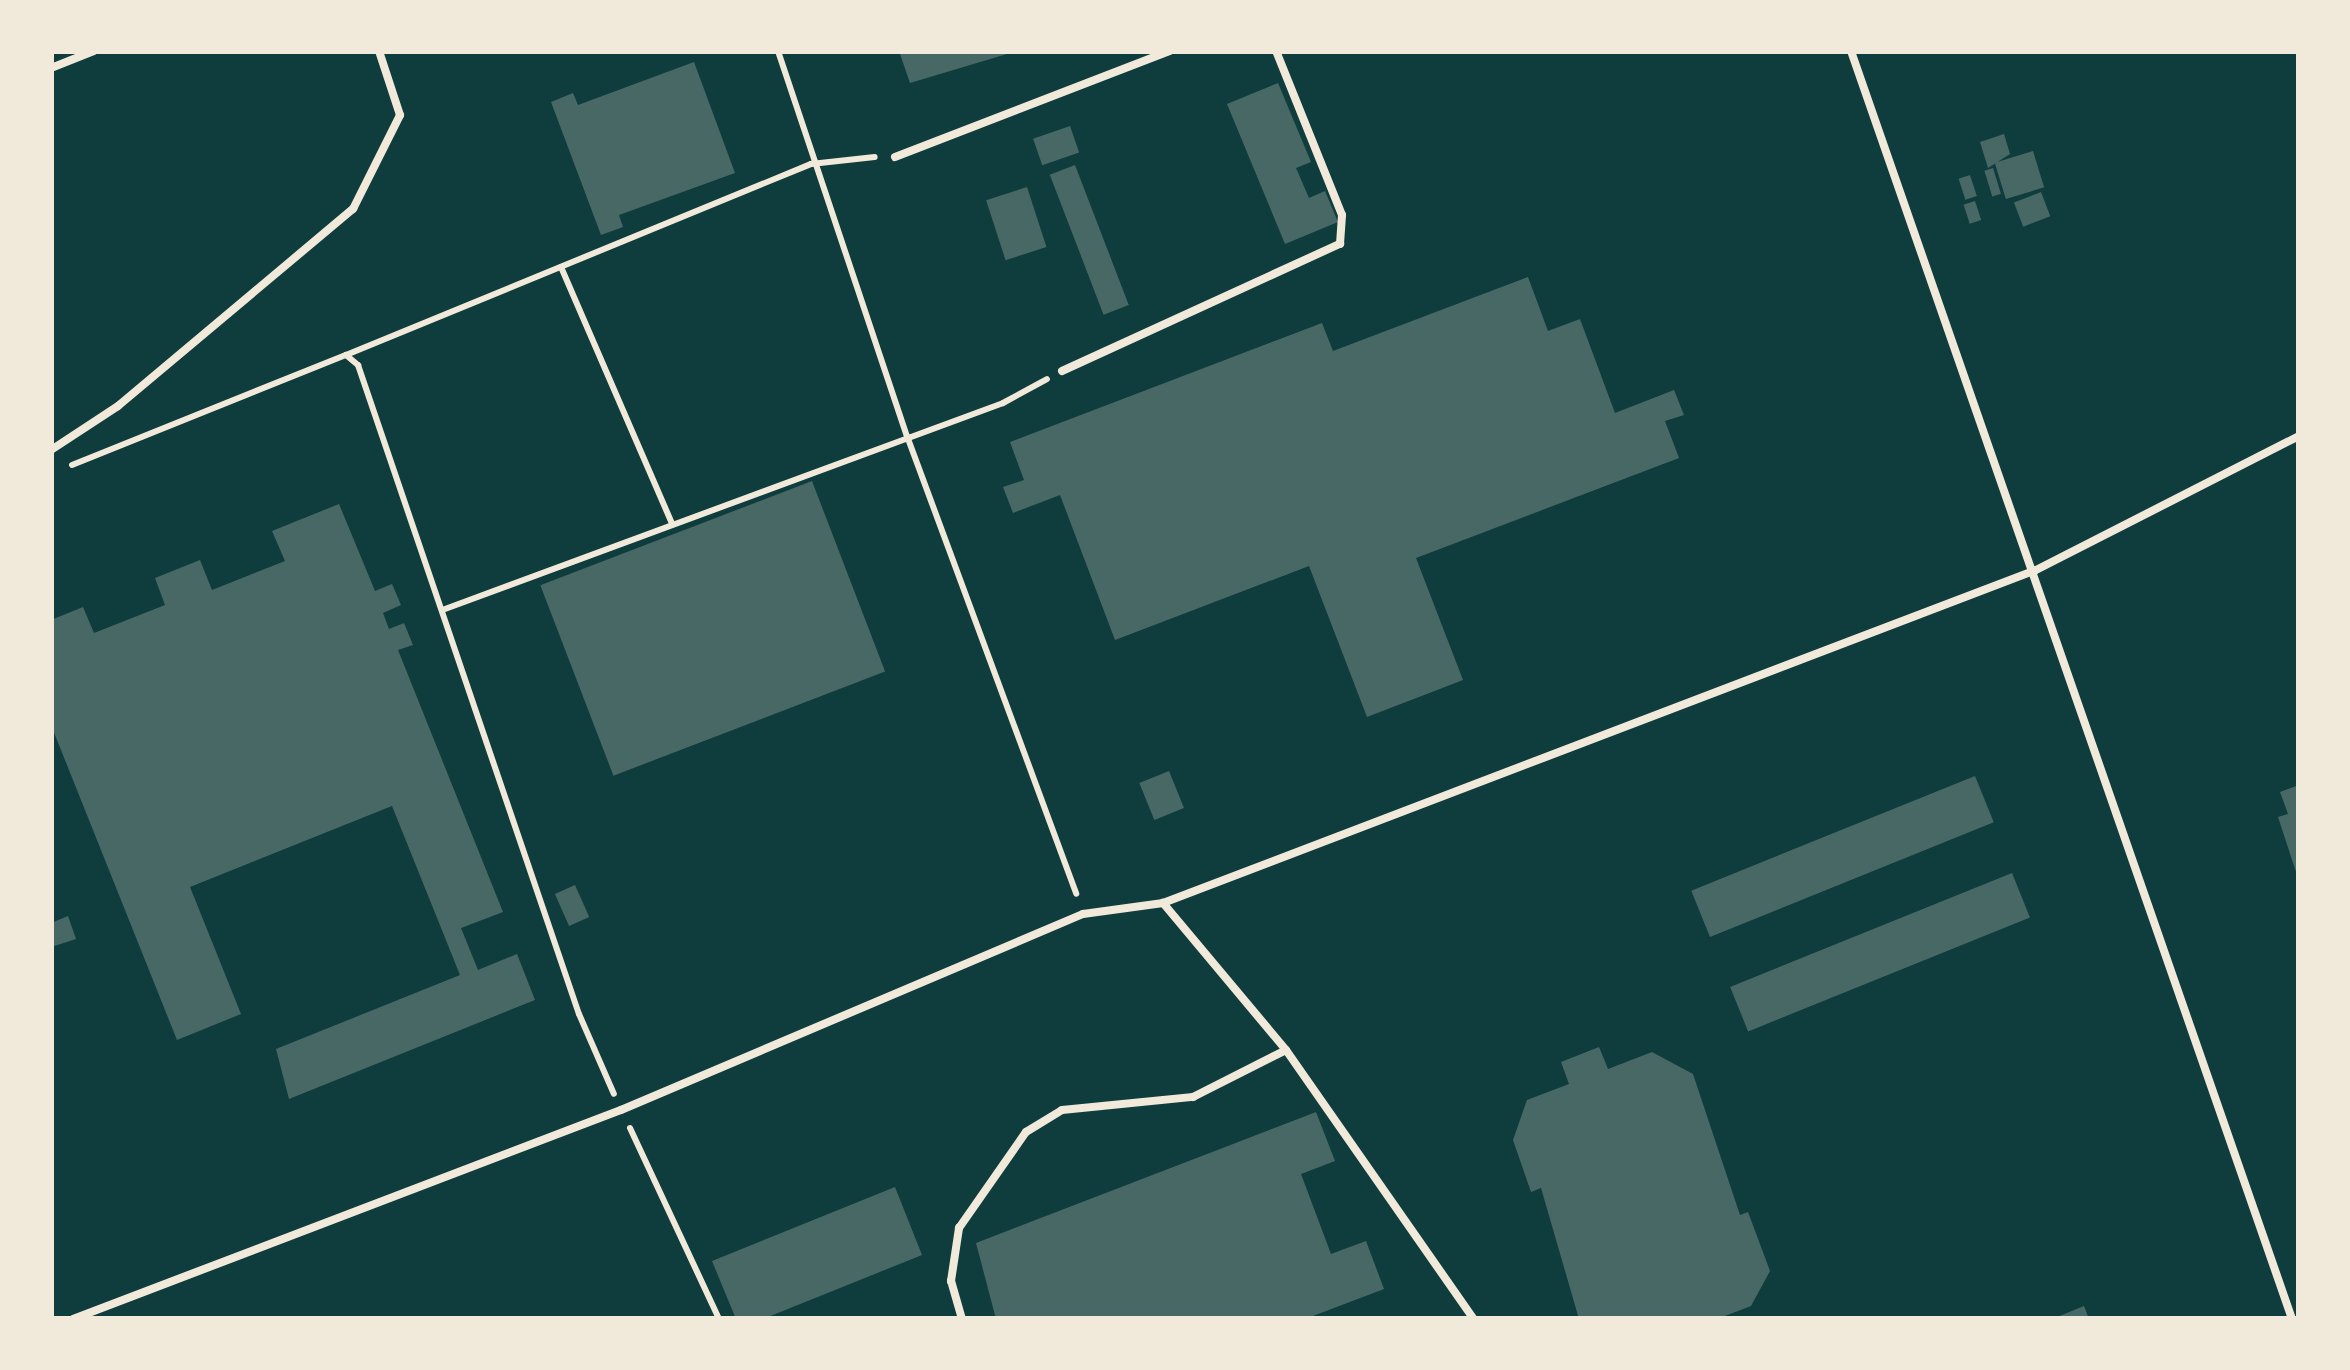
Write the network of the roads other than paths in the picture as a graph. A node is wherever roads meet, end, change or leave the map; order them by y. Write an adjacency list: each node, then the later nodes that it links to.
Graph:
1 (94, 51): 6 (lane)
2 (379, 51): 10 (lane)
3 (1170, 51): 7 (lane)
4 (1276, 51): 8 (lane)
5 (1851, 51): 11 (lane)
6 (51, 68)
7 (895, 157)
8 (1062, 371)
9 (2299, 436): 11 (lane)
10 (51, 450)
11 (2036, 570): 12 (lane); 17 (lane)
12 (1163, 903): 13 (lane); 14 (lane)
13 (1286, 1050): 15 (lane); 16 (lane)
14 (73, 1319)
15 (962, 1319)
16 (1474, 1319)
17 (2292, 1319)

